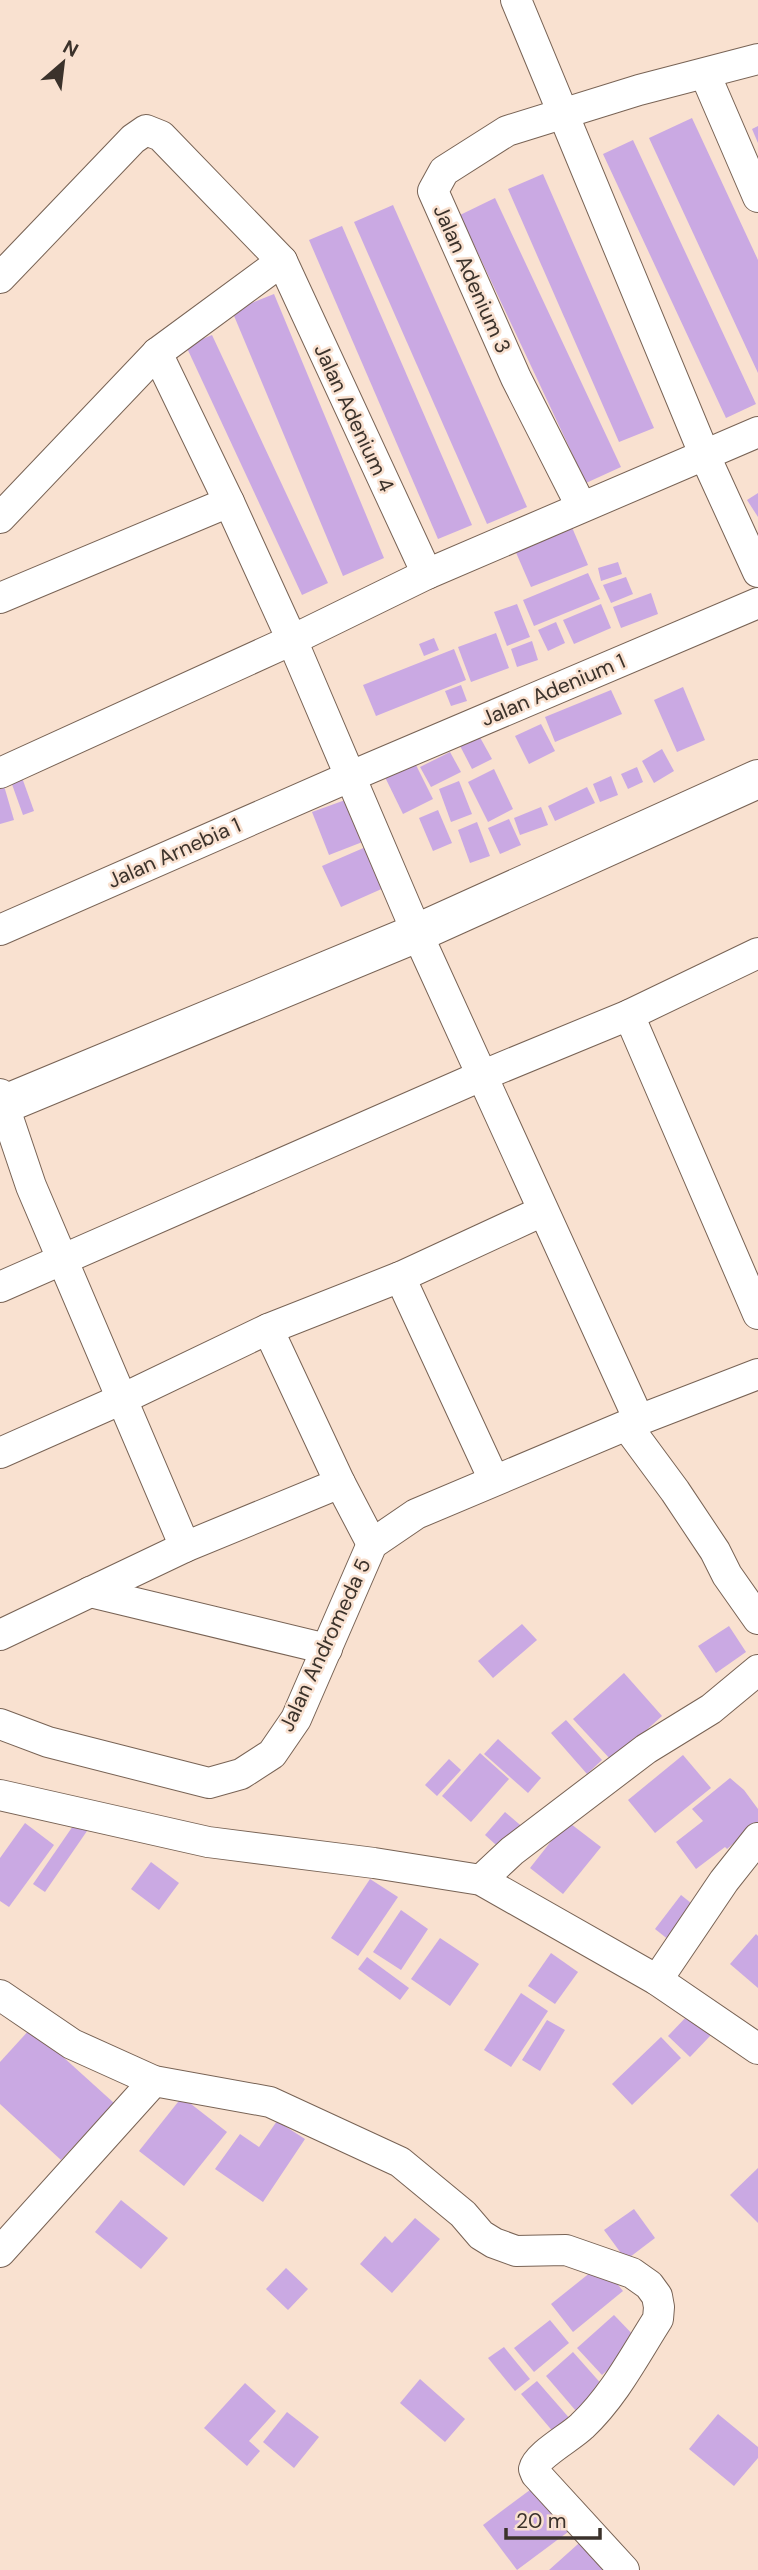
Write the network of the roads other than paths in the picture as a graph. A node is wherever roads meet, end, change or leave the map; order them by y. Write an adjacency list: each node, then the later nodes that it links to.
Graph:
1 (516, 0): 4 (street)
2 (758, 59): 3 (street)
3 (705, 74): 4 (street); 5 (street)
4 (562, 114): 10 (street); 12 (street, Jalan Adenium 3)
5 (758, 197)
6 (282, 261): 7 (street, Jalan Adenium 4); 8 (street); 15 (street, Jalan Adenium 4)
7 (0, 278)
8 (157, 353): 11 (street); 13 (street)
9 (758, 432): 10 (street)
10 (705, 456): 12 (street); 14 (street)
11 (229, 502): 16 (street); 18 (street)
12 (581, 506): 15 (street)
13 (0, 518)
14 (758, 572)
15 (427, 574): 18 (street)
16 (0, 598)
17 (758, 603): 20 (street, Jalan Adenium 1)
18 (292, 640): 19 (street); 20 (street)
19 (0, 773)
20 (349, 777): 22 (street, Jalan Arnebia 1); 23 (street)
21 (758, 779): 23 (street)
22 (0, 930)
23 (416, 933): 26 (street); 27 (street)
24 (758, 953): 25 (street)
25 (629, 1015): 26 (street); 32 (street)
26 (481, 1076): 28 (street); 29 (street)
27 (1, 1101): 29 (street)
28 (542, 1211): 30 (street); 36 (street)
29 (62, 1259): 31 (street); 35 (street)
30 (401, 1277): 33 (street); 38 (street)
31 (0, 1287)
32 (758, 1314)
33 (268, 1329): 35 (street); 39 (street)
34 (758, 1374): 36 (street, Jalan Andromeda 5)
35 (122, 1399): 37 (street); 41 (street)
36 (633, 1423): 38 (street, Jalan Andromeda 5); 43 (street)
37 (0, 1453)
38 (494, 1480): 40 (street, Jalan Andromeda 5)
39 (340, 1483): 40 (street); 41 (street)
40 (372, 1544): 45 (street, Jalan Andromeda 5)
41 (185, 1547): 42 (street)
42 (90, 1592): 44 (street); 45 (street)
43 (758, 1619)
44 (0, 1634)
45 (327, 1649): 47 (street, Jalan Andromeda 5)
46 (758, 1670): 50 (street)
47 (0, 1724)
48 (0, 1795): 50 (street)
49 (758, 1838): 51 (street)
50 (481, 1880): 51 (street)
51 (657, 1980): 53 (street)
52 (0, 1995): 54 (street)
53 (758, 2049)
54 (154, 2081): 55 (street); 56 (street)
55 (0, 2252)
56 (624, 2570)

